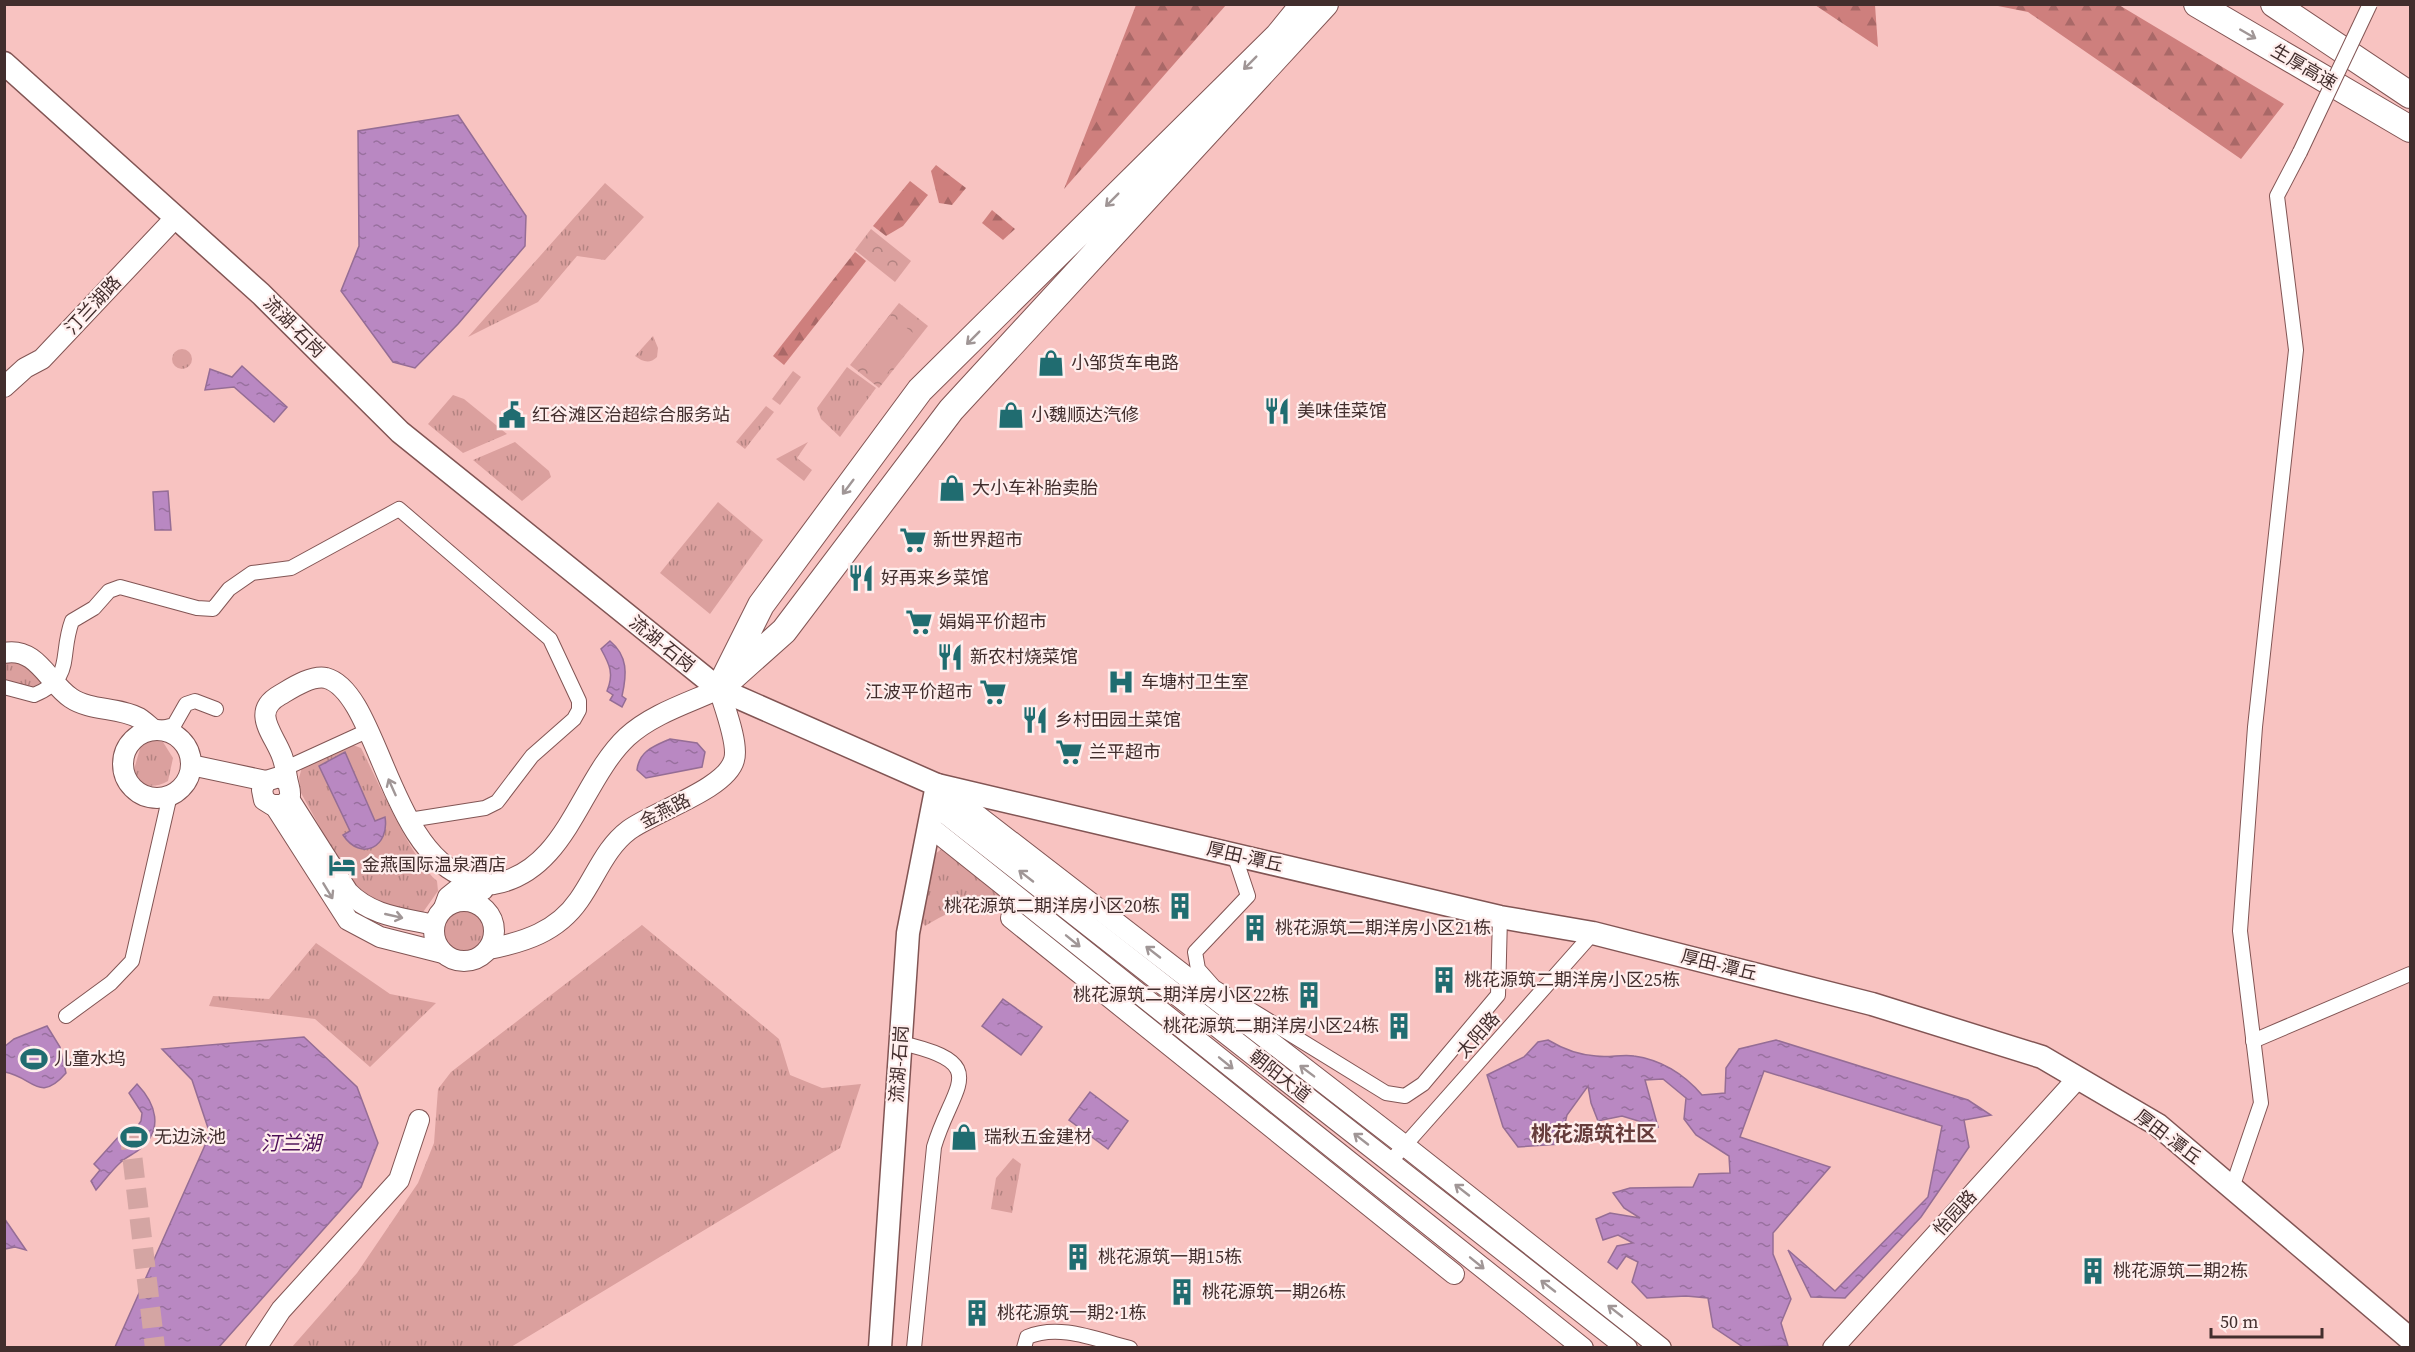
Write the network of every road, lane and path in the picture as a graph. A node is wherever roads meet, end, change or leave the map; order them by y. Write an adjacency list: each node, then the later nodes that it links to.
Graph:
1 (1293, 4): 7 (highway)
2 (1304, 4): 7 (highway)
3 (1325, 4): 16 (highway)
4 (2197, 4): 10 (highway, 生厚高速, one-way to 10)
5 (2274, 4): 9 (highway, 生厚高速)
6 (2370, 4): 38 (street, bridge)
7 (1278, 36): 16 (highway, one-way to 16)
8 (4, 63): 11 (main road, 流湖-石岗)
9 (2410, 95)
10 (2410, 129)
11 (176, 217): 12 (street, 汀兰湖路); 16 (main road, 流湖-石岗)
12 (4, 387)
13 (4, 653): 14 (street)
14 (54, 684): 15 (street); 19 (street); 24 (street)
15 (4, 687)
16 (719, 689): 22 (main road, 流湖-石岗); 27 (street, 金燕路); 28 (street); 33 (street, 金燕路)
17 (216, 709): 19 (street)
18 (366, 729): 21 (street); 21 (street, 金燕路); 24 (street, 金燕路, one-way to 18)
19 (154, 730): 20 (street); 23 (street)
20 (190, 769): 21 (street); 23 (street)
21 (278, 780): 31 (street, 金燕路, one-way to 31); 34 (street, 金燕路, one-way to 34)
22 (935, 794): 25 (main road, 流湖-石岗); 26 (main road, 厚田-潭丘); 40 (street, one-way to 22); 41 (street, 朝阳大道, one-way to 22)
23 (170, 795): 36 (street)
24 (409, 820): 27 (street, 金燕路)
25 (929, 826): 39 (main road, 流湖-石岗); 54 (street, 朝阳大道, one-way to 54)
26 (1234, 854): 29 (main road, 厚田-潭丘); 37 (street)
27 (431, 855): 28 (street, 金燕路)
28 (446, 903): 31 (street); 33 (street)
29 (1500, 917): 32 (main road, 厚田-潭丘); 37 (street)
30 (1011, 918): 47 (street)
31 (434, 925): 34 (street)
32 (1593, 933): 42 (main road, 厚田-潭丘); 44 (street, 太阳路)
33 (491, 943): 34 (street, 金燕路)
34 (443, 953)
35 (2410, 974): 38 (street)
36 (66, 1016)
37 (1284, 1030): 40 (street)
38 (2253, 1041): 46 (street)
39 (901, 1043): 50 (main road, 流湖-石岗); 51 (street)
40 (1281, 1051): 41 (street); 44 (street, one-way to 40)
41 (1277, 1073): 45 (street, 朝阳大道, one-way to 41)
42 (2078, 1078): 46 (main road, 厚田-潭丘); 57 (street, 怡园路)
43 (419, 1120): 49 (street)
44 (1404, 1145): 45 (street, 太阳路); 56 (street, one-way to 44)
45 (1390, 1162): 55 (street, 朝阳大道, one-way to 45)
46 (2232, 1188): 48 (main road, 厚田-潭丘)
47 (1454, 1274)
48 (2410, 1339)
49 (256, 1347)
50 (880, 1347)
51 (914, 1347)
52 (1024, 1347): 53 (street)
53 (1130, 1347)
54 (1583, 1347)
55 (1627, 1347)
56 (1660, 1347)
57 (1833, 1347)

